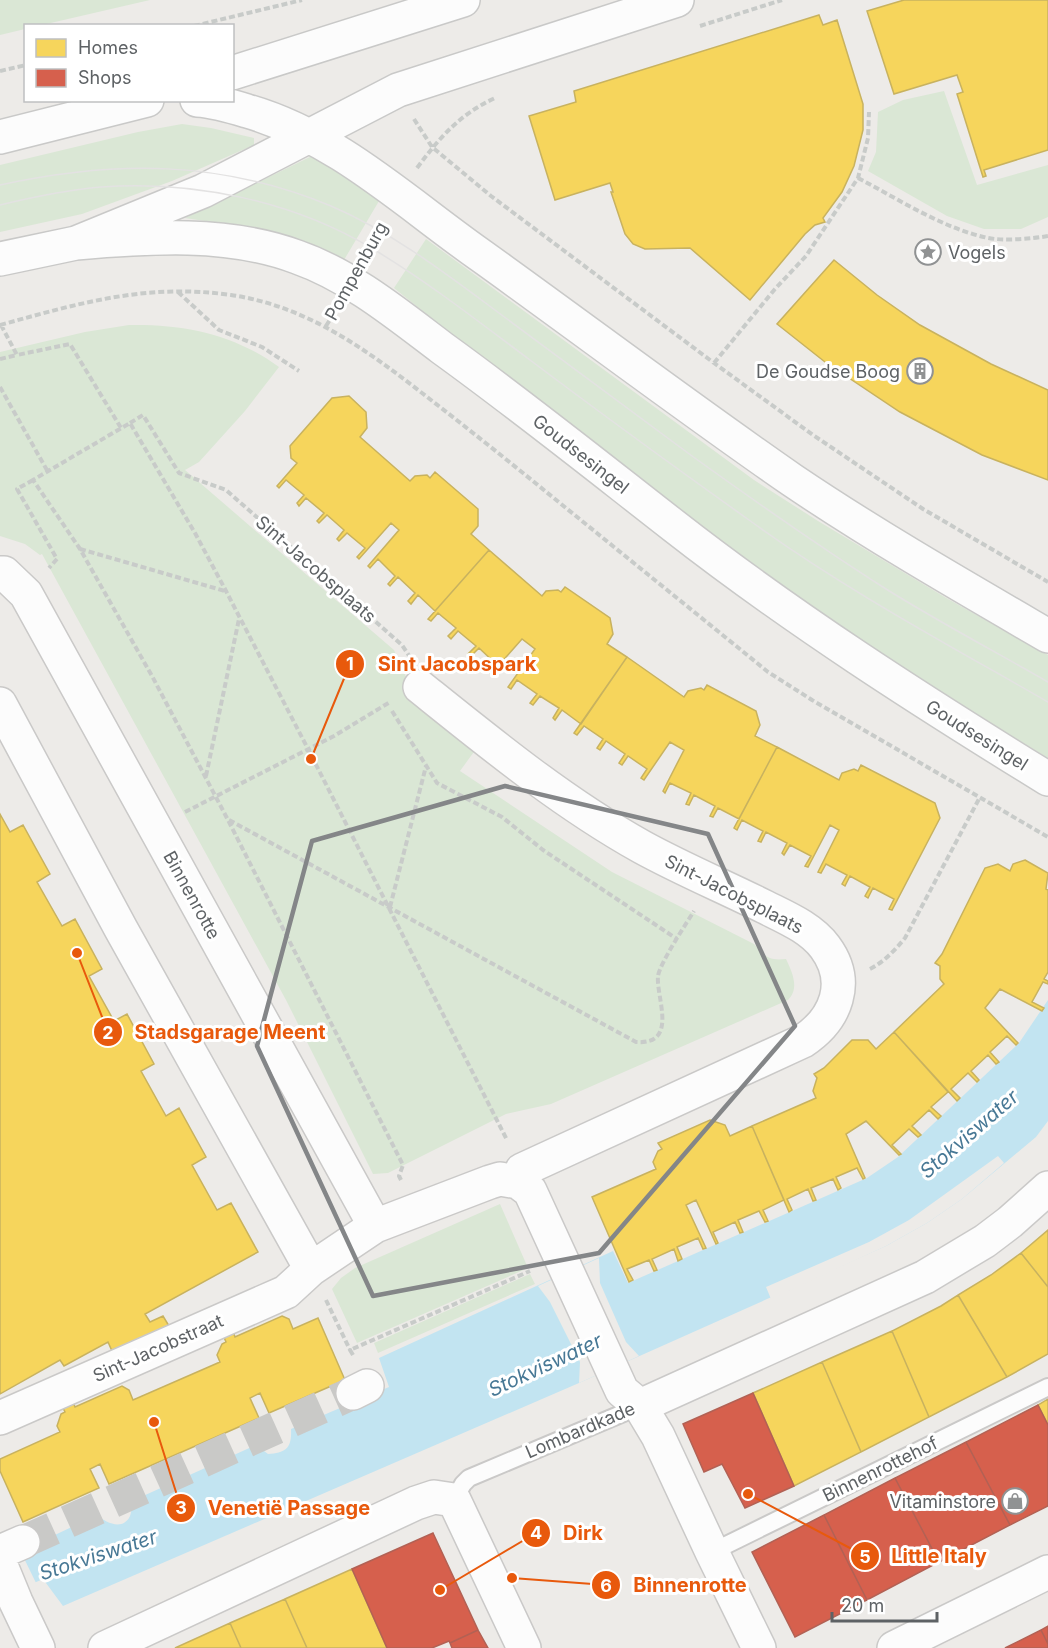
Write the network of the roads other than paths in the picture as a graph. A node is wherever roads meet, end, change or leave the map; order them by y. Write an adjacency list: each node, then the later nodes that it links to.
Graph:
1 (463, 0): 3 (street)
2 (677, 0): 6 (street)
3 (234, 72)
4 (148, 102): 7 (street)
5 (210, 102): 6 (street)
6 (310, 135): 8 (street); 11 (street)
7 (0, 137)
8 (76, 243): 9 (street); 14 (street, Goudsesingel)
9 (0, 259)
10 (0, 573): 17 (street, Binnenrotte)
11 (1048, 636)
12 (420, 687): 15 (street, Sint-Jacobsplaats)
13 (0, 704): 18 (street)
14 (1048, 779)
15 (520, 1176): 17 (street); 20 (street)
16 (1048, 1188): 20 (street, Lombardkade)
17 (375, 1226): 18 (street)
18 (311, 1269): 21 (street, Sint-Jacobstraat)
19 (1048, 1387): 24 (lane, Binnenrottehof)
20 (640, 1406): 22 (lane, Lombardkade); 24 (street)
21 (0, 1418)
22 (454, 1500): 27 (street); 28 (street)
23 (8, 1552): 26 (street)
24 (712, 1552): 29 (street)
25 (1048, 1572): 30 (street)
26 (38, 1648)
27 (105, 1648)
28 (524, 1648)
29 (759, 1648)
30 (894, 1648)

